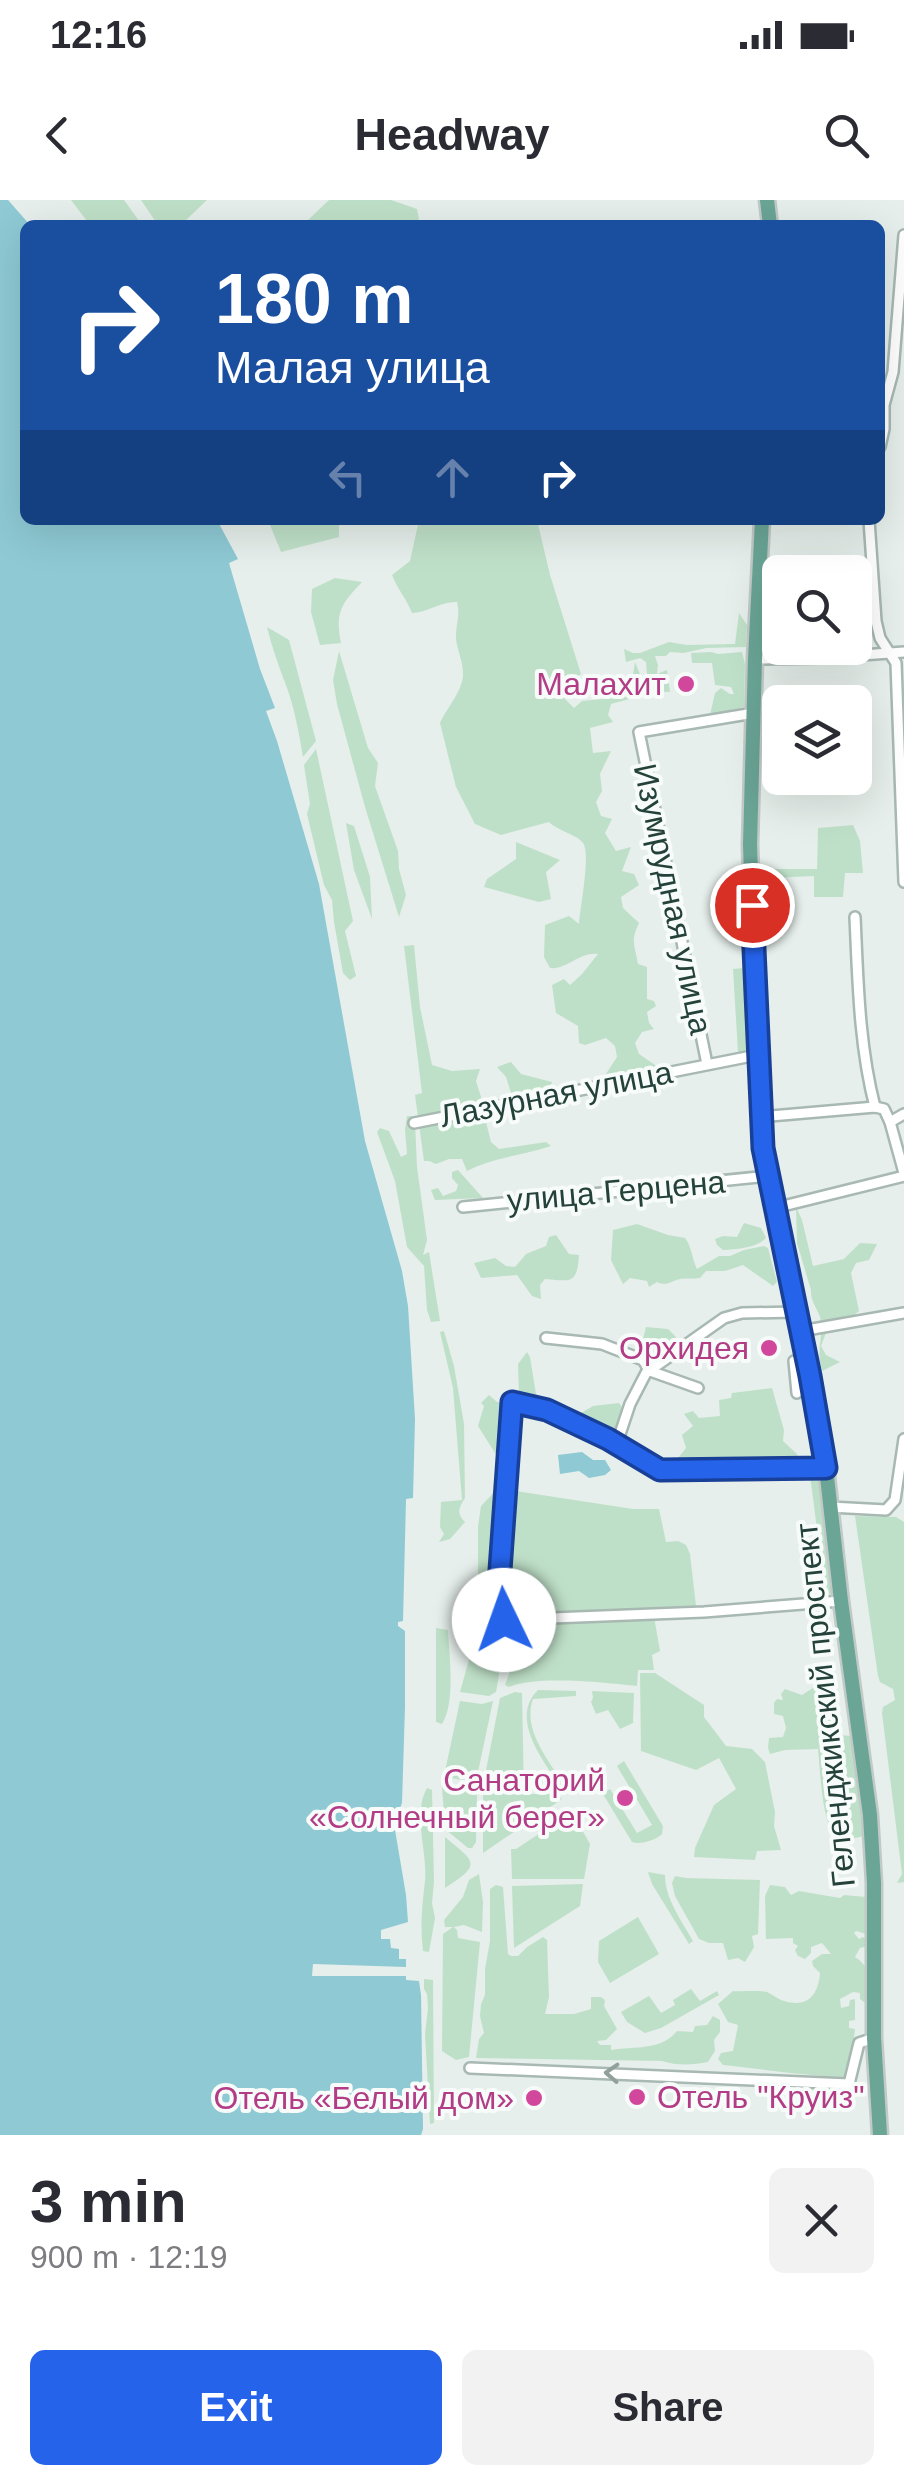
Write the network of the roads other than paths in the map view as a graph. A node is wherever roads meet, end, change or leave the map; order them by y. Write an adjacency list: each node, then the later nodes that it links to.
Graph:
1 (904, 235): 2 (street)
2 (885, 401)
3 (869, 525): 5 (street)
4 (762, 530): 7 (main road)
5 (890, 652): 6 (street); 7 (street); 9 (street)
6 (904, 652)
7 (755, 659): 8 (main road)
8 (754, 713): 11 (main road, Геленджикский проспект); 12 (street, Изумрудная улица)
9 (904, 882)
10 (855, 918): 13 (street)
11 (757, 1055): 12 (street, Лазурная улица); 15 (main road, Геленджикский проспект)
12 (707, 1064): 17 (street, Лазурная улица)
13 (875, 1107): 15 (street); 16 (street)
14 (904, 1114): 16 (street)
15 (760, 1117): 19 (main road, Геленджикский проспект)
16 (890, 1122): 18 (street)
17 (414, 1123)
18 (904, 1175): 21 (street)
19 (768, 1176): 20 (street, улица Герцена); 21 (main road, Геленджикский проспект)
20 (463, 1207)
21 (775, 1208): 22 (main road, Геленджикский проспект)
22 (797, 1312): 24 (main road, Геленджикский проспект); 27 (street)
23 (904, 1313): 24 (street)
24 (801, 1331): 26 (main road, Геленджикский проспект)
25 (546, 1338): 27 (street)
26 (806, 1358): 29 (street); 32 (main road, Геленджикский проспект)
27 (650, 1370): 28 (street); 30 (street)
28 (698, 1388)
29 (797, 1393)
30 (620, 1434)
31 (904, 1439): 33 (street)
32 (826, 1468): 33 (main road, Геленджикский проспект); 34 (street)
33 (830, 1507): 34 (main road, Геленджикский проспект)
34 (841, 1601): 35 (main road, Геленджикский проспект)
35 (874, 2038): 36 (street, one-way to 36); 37 (main road, Геленджикский проспект)
36 (470, 2068)
37 (880, 2135)

